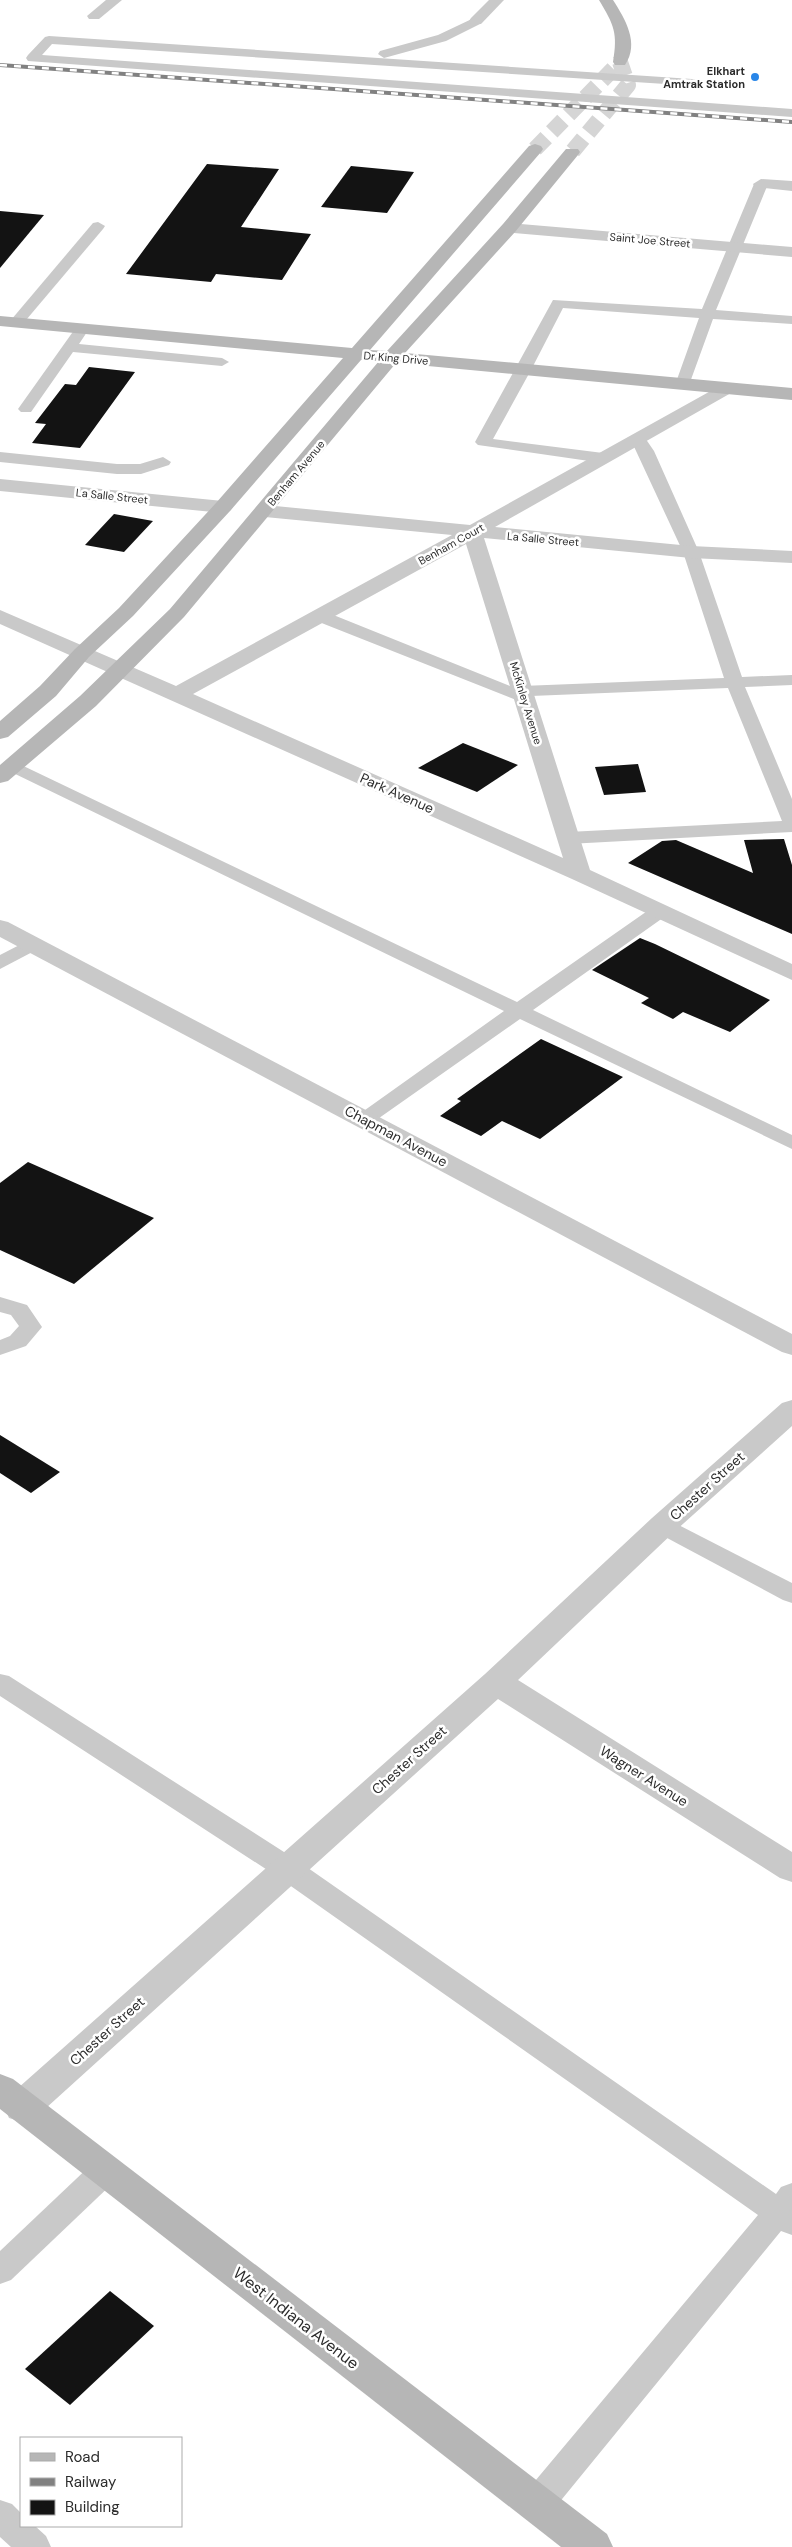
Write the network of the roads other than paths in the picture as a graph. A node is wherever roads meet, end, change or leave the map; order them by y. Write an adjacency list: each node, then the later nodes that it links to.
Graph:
1 (114, 0): 4 (street)
2 (497, 0): 5 (street)
3 (606, 0): 7 (main road)
4 (94, 16)
5 (476, 21): 6 (lane)
6 (375, 56)
7 (620, 62)
8 (692, 83): 9 (lane)
9 (792, 113)
10 (535, 149): 23 (main road)
11 (572, 152): 15 (main road, Benham Avenue)
12 (761, 184): 13 (street); 16 (lane)
13 (792, 186)
14 (98, 226): 20 (lane)
15 (509, 228): 16 (street, Saint Joe Street); 24 (main road, Benham Avenue)
16 (734, 247): 17 (street, Saint Joe Street); 18 (lane)
17 (792, 252)
18 (708, 313): 19 (lane); 26 (lane); 27 (lane)
19 (792, 320)
20 (8, 322): 21 (main road, Dr King Drive)
21 (82, 329): 22 (lane); 23 (main road, Dr King Drive)
22 (69, 347): 25 (lane); 30 (lane)
23 (358, 354): 24 (main road, Dr King Drive); 36 (main road)
24 (391, 358): 26 (main road, Dr King Drive); 37 (main road, Benham Avenue)
25 (222, 362)
26 (524, 370): 27 (main road, Dr King Drive); 33 (lane)
27 (682, 385): 28 (main road, Dr King Drive)
28 (725, 389): 29 (main road, Dr King Drive); 31 (street, Benham Court)
29 (792, 394)
30 (26, 409)
31 (638, 438): 33 (street, Benham Court); 39 (lane)
32 (0, 457): 34 (lane)
33 (603, 458): 38 (street, Benham Court)
34 (163, 462)
35 (0, 485): 36 (street, La Salle Street)
36 (223, 507): 43 (main road)
37 (265, 511): 38 (street, La Salle Street); 44 (main road, Benham Avenue)
38 (472, 532): 39 (street, La Salle Street); 42 (street, Benham Court); 48 (street, McKinley Avenue)
39 (691, 552): 40 (street, La Salle Street); 46 (lane)
40 (792, 557)
41 (0, 616): 43 (street, Park Avenue)
42 (320, 616): 47 (street, Benham Court); 48 (lane)
43 (82, 653): 44 (street, Park Avenue); 49 (main road)
44 (121, 670): 47 (street, Park Avenue); 50 (main road, Benham Avenue)
45 (792, 680): 46 (lane)
46 (735, 683): 48 (lane); 51 (lane)
47 (176, 695): 54 (street, Park Avenue)
48 (523, 695): 53 (street, McKinley Avenue)
49 (0, 732)
50 (6, 771): 60 (lane)
51 (792, 822)
52 (792, 826): 53 (lane)
53 (568, 838): 54 (street, McKinley Avenue)
54 (580, 874): 55 (street, Park Avenue)
55 (660, 911): 59 (street, Park Avenue); 60 (lane)
56 (0, 927): 57 (street, Chapman Avenue)
57 (33, 944): 58 (lane); 61 (street, Chapman Avenue)
58 (0, 963)
59 (792, 973)
60 (519, 1011): 61 (lane); 62 (lane)
61 (365, 1119): 64 (street, Chapman Avenue)
62 (792, 1142)
63 (0, 1304): 65 (lane)
64 (792, 1346)
65 (0, 1348)
66 (792, 1410): 67 (street, Chester Street)
67 (664, 1525): 68 (lane); 69 (street, Chester Street)
68 (792, 1594)
69 (496, 1682): 71 (street, Chester Street); 72 (street, Wagner Avenue)
70 (0, 1683): 71 (lane)
71 (288, 1869): 73 (street, Chester Street); 75 (lane)
72 (792, 1869)
73 (11, 2098): 74 (main road, West Indiana Avenue)
74 (105, 2171): 76 (lane); 77 (main road, West Indiana Avenue)
75 (787, 2210): 77 (lane)
76 (0, 2271)
77 (537, 2504): 80 (main road, West Indiana Avenue)
78 (0, 2515): 79 (lane)
79 (34, 2547)
80 (593, 2547)

